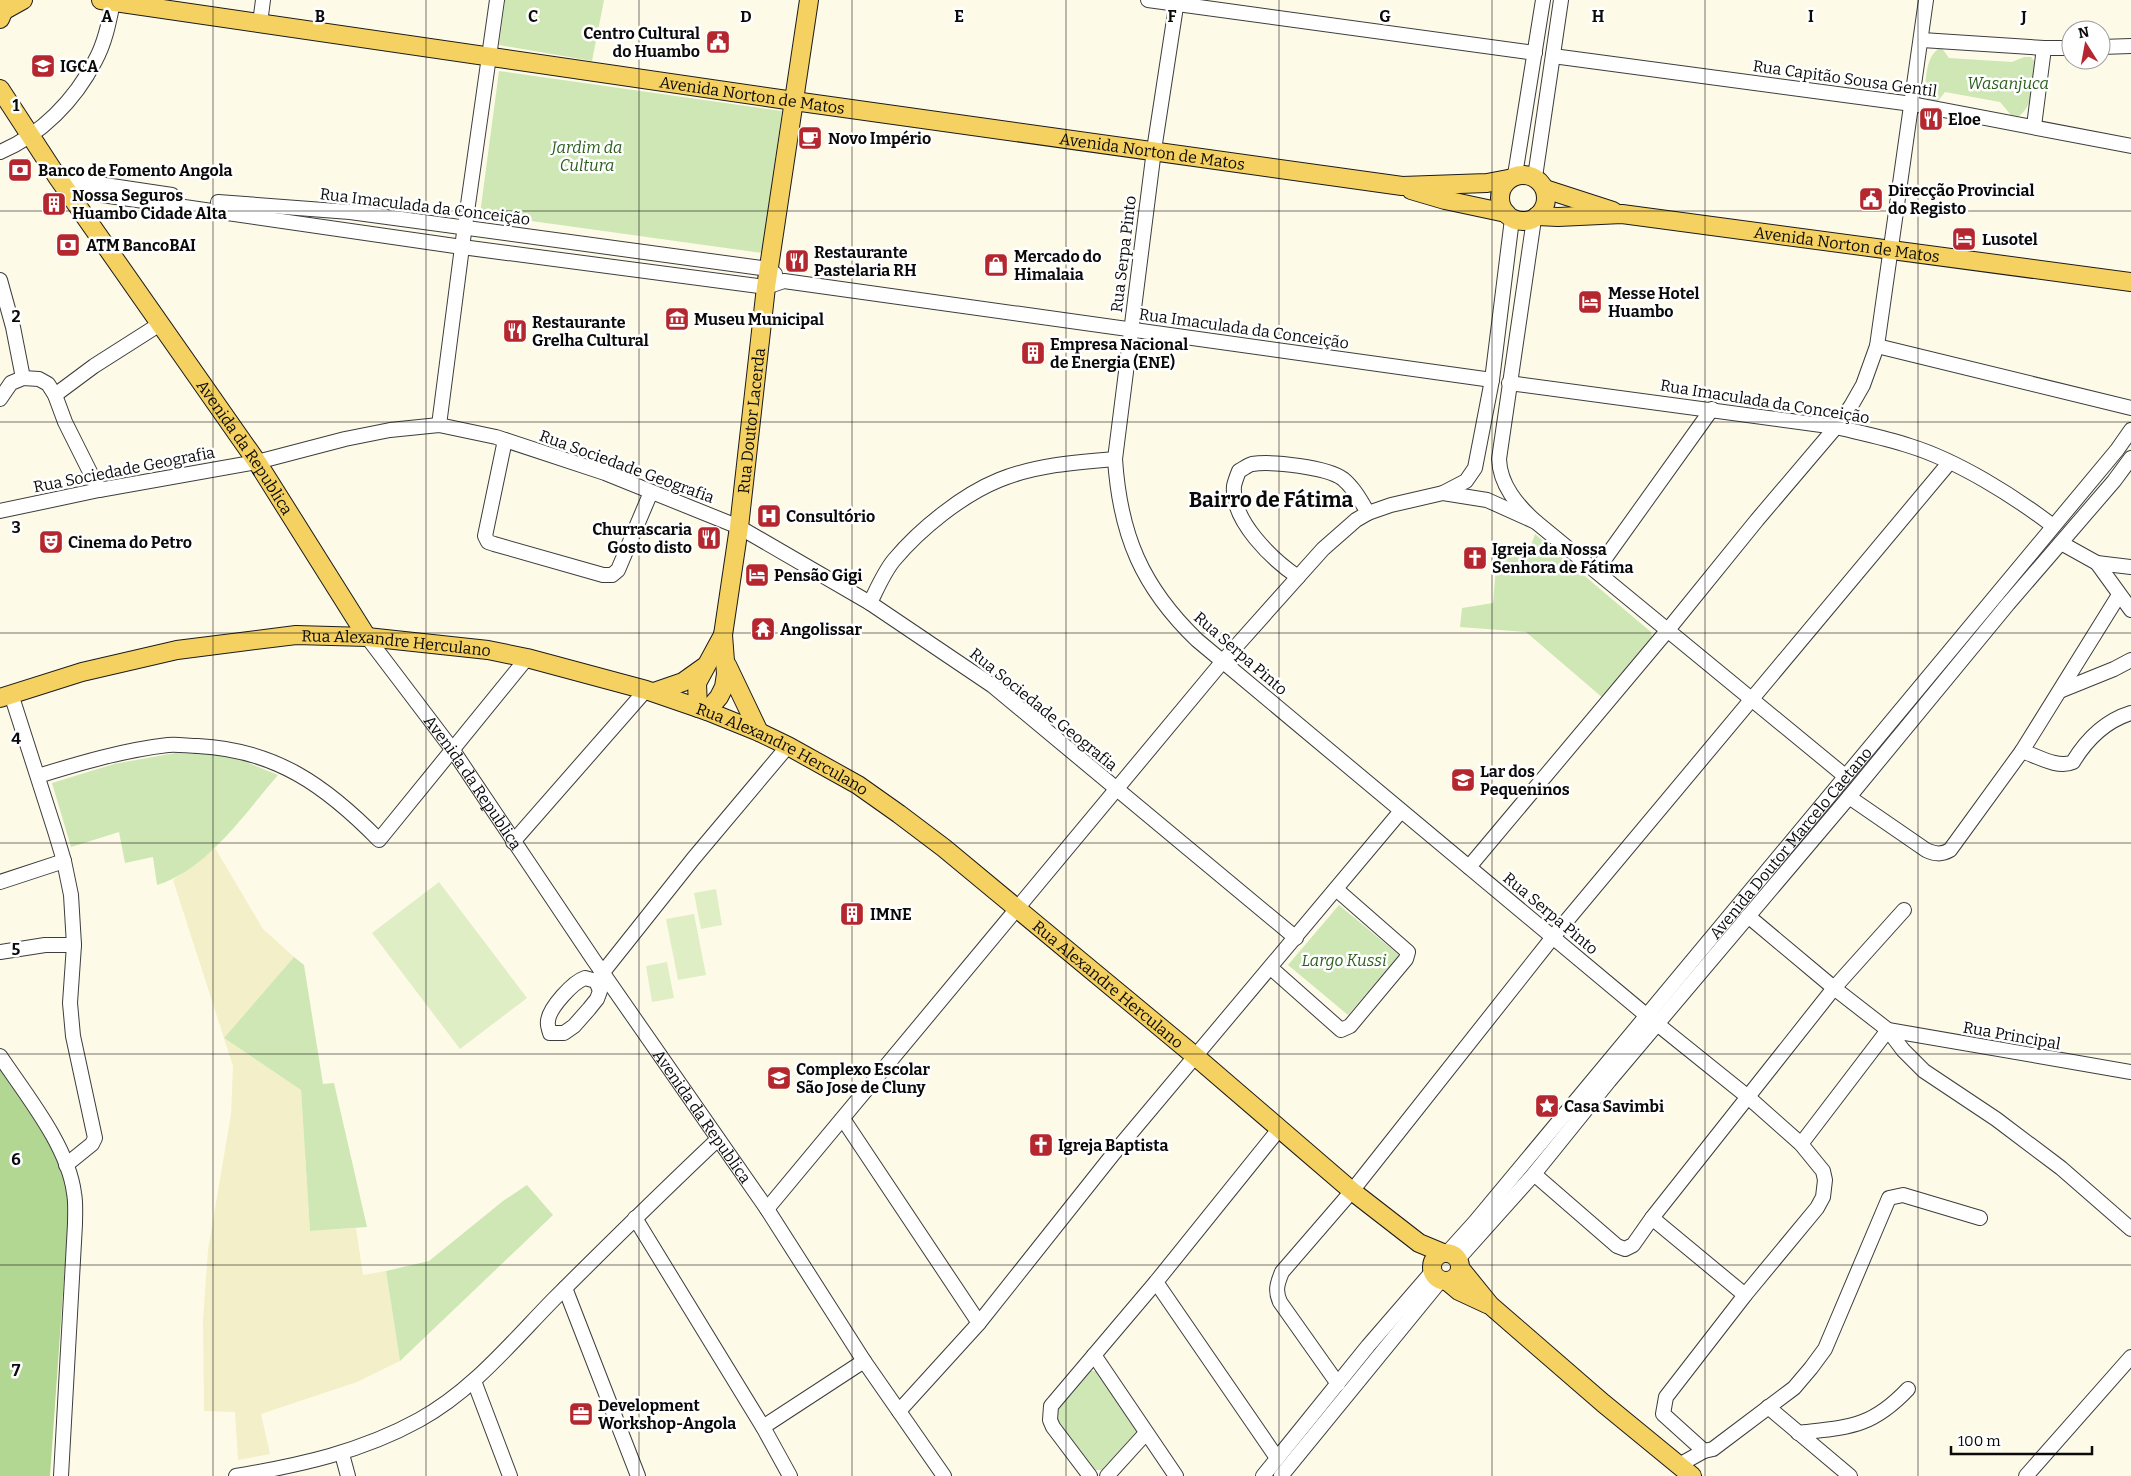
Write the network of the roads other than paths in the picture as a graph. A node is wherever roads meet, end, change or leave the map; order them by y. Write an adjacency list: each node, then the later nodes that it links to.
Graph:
1 (23, 0): 11 (main road)
2 (263, 0): 12 (street)
3 (497, 0): 19 (street)
4 (809, 0): 22 (main road, Rua Doutor Lacerda)
5 (1148, 0): 10 (street)
6 (1543, 0): 18 (street)
7 (1561, 0): 20 (street)
8 (1926, 0): 13 (street)
9 (107, 1): 12 (main road, Avenida Norton de Matos); 25 (street)
10 (1176, 2): 18 (street); 27 (street, Rua Serpa Pinto)
11 (4, 10)
12 (260, 23): 19 (main road, Avenida Norton de Matos)
13 (1922, 40): 16 (street); 23 (street)
14 (2131, 46): 15 (street)
15 (2111, 47)
16 (2044, 48): 17 (street); 24 (street)
17 (2061, 48)
18 (1535, 53): 29 (street)
19 (489, 56): 22 (main road, Avenida Norton de Matos); 37 (street)
20 (1553, 56): 23 (street, Rua Capitão Sousa Gentil); 30 (street)
21 (0, 89): 25 (main road, Avenida da Republica)
22 (794, 101): 27 (main road, Avenida Norton de Matos); 44 (main road, Rua Doutor Lacerda)
23 (1912, 104): 24 (street, Rua Capitão Sousa Gentil); 41 (street)
24 (2034, 126): 26 (street, Rua Capitão Sousa Gentil)
25 (32, 135): 28 (street); 31 (main road, Avenida da Republica)
26 (2131, 146)
27 (1154, 150): 32 (main road, Avenida Norton de Matos); 51 (street, Rua Serpa Pinto)
28 (0, 152)
29 (1511, 177): 30 (main road); 32 (main road, Avenida Norton de Matos); 35 (main road)
30 (1540, 183): 34 (main road, Avenida Norton de Matos); 36 (main road)
31 (63, 184): 33 (street, Rua Imaculada da Conceição); 38 (street, Rua Imaculada da Conceição); 50 (main road, Avenida da Republica)
32 (1402, 186): 35 (main road, Avenida Norton de Matos)
33 (350, 212): 37 (street, Rua Imaculada da Conceição); 38 (street)
34 (1622, 214): 36 (main road, Avenida Norton de Matos); 41 (main road, Avenida Norton de Matos)
35 (1509, 216): 36 (main road); 54 (street)
36 (1535, 218): 55 (street)
37 (464, 229): 39 (street, Rua Imaculada da Conceição); 40 (street)
38 (348, 230): 40 (street, Rua Imaculada da Conceição)
39 (550, 239): 42 (street, Rua Imaculada da Conceição); 43 (street)
40 (462, 247): 43 (street, Rua Imaculada da Conceição); 60 (street)
41 (1891, 249): 48 (main road, Avenida Norton de Matos); 52 (street)
42 (661, 255): 44 (street, Rua Imaculada da Conceição); 45 (street)
43 (548, 259): 45 (street, Rua Imaculada da Conceição)
44 (769, 269): 47 (street); 49 (main road, Rua Doutor Lacerda)
45 (658, 272): 49 (street, Rua Imaculada da Conceição)
46 (0, 280): 53 (street)
47 (784, 281): 49 (street, Rua Imaculada da Conceição); 51 (street, Rua Imaculada da Conceição)
48 (2131, 282)
49 (766, 287): 75 (main road, Rua Doutor Lacerda)
50 (160, 324): 56 (street); 66 (main road, Avenida da Republica)
51 (1131, 330): 54 (street, Rua Imaculada da Conceição); 65 (street, Rua Serpa Pinto)
52 (1877, 346): 58 (street); 61 (street)
53 (22, 378): 56 (street); 57 (street)
54 (1492, 380): 70 (street)
55 (1509, 383): 59 (street, Rua Imaculada da Conceição); 73 (street)
56 (55, 395): 68 (street)
57 (0, 399)
58 (2131, 408)
59 (1712, 410): 61 (street, Rua Imaculada da Conceição); 79 (street)
60 (440, 425): 63 (street, Rua Sociedade Geografia); 66 (street, Rua Sociedade Geografia)
61 (1836, 428): 67 (street, Rua Imaculada da Conceição); 84 (street)
62 (2131, 430): 74 (street, Avenida Doutor Marcelo Caetano)
63 (505, 440): 69 (street, Rua Sociedade Geografia); 69 (street)
64 (2131, 458): 76 (street, Avenida Doutor Marcelo Caetano)
65 (1115, 459): 82 (street); 89 (street, Rua Serpa Pinto)
66 (257, 462): 68 (street, Rua Sociedade Geografia); 85 (main road, Avenida da Republica)
67 (1949, 463): 74 (street, Rua Imaculada da Conceição); 93 (street)
68 (99, 490): 71 (street, Rua Sociedade Geografia)
69 (651, 492): 75 (street, Rua Sociedade Geografia)
70 (1443, 493): 72 (street); 73 (street)
71 (0, 511)
72 (1368, 513): 80 (street); 80 (street)
73 (1536, 522): 79 (street)
74 (2053, 526): 101 (street, Avenida Doutor Marcelo Caetano)
75 (738, 527): 82 (street, Rua Sociedade Geografia); 87 (main road, Rua Doutor Lacerda)
76 (2061, 542): 77 (street); 103 (street, Avenida Doutor Marcelo Caetano)
77 (2097, 563): 78 (street); 81 (street)
78 (2131, 567)
79 (1596, 571): 84 (street)
80 (1298, 577): 89 (street)
81 (2119, 595): 83 (street); 90 (street)
82 (870, 603): 102 (street, Rua Sociedade Geografia)
83 (2131, 610)
84 (1667, 631): 93 (street); 107 (street)
85 (367, 637): 86 (main road, Rua Alexandre Herculano); 92 (main road, Rua Alexandre Herculano); 98 (street, Avenida da Republica)
86 (527, 658): 91 (main road, Rua Alexandre Herculano); 98 (street)
87 (717, 660): 91 (main road); 94 (main road); 94 (main road, Rua Doutor Lacerda); 96 (main road)
88 (2131, 660): 90 (street)
89 (1223, 661): 102 (street); 104 (street, Rua Serpa Pinto)
90 (2062, 690): 99 (street)
91 (650, 691): 94 (main road, Rua Alexandre Herculano); 105 (street)
92 (5, 696): 100 (street)
93 (1750, 699): 101 (street); 113 (street)
94 (702, 710): 96 (main road, Rua Alexandre Herculano)
95 (2131, 713): 99 (street)
96 (759, 732): 97 (main road, Rua Alexandre Herculano)
97 (788, 746): 110 (main road, Rua Alexandre Herculano); 118 (street)
98 (452, 749): 100 (street); 105 (street, Avenida da Republica)
99 (2022, 751): 103 (street)
100 (38, 776): 106 (street)
101 (1845, 776): 120 (street, Avenida Doutor Marcelo Caetano)
102 (1116, 790): 110 (street); 114 (street, Rua Sociedade Geografia)
103 (1849, 797): 112 (street, Avenida Doutor Marcelo Caetano)
104 (1402, 811): 107 (street, Rua Serpa Pinto); 109 (street)
105 (513, 842): 118 (street, Avenida da Republica)
106 (64, 861): 108 (street); 115 (street)
107 (1469, 867): 113 (street, Rua Serpa Pinto)
108 (0, 882)
109 (1336, 889): 114 (street); 117 (street)
110 (1017, 908): 124 (main road, Rua Alexandre Herculano); 127 (street)
111 (1904, 910): 119 (street)
112 (1748, 916): 119 (street); 121 (street, Avenida Doutor Marcelo Caetano)
113 (1553, 937): 120 (street, Rua Serpa Pinto); 133 (street)
114 (1296, 938): 117 (street)
115 (74, 945): 116 (street); 131 (street)
116 (0, 952)
117 (1271, 968): 124 (street)
118 (600, 977): 129 (street, Avenida da Republica)
119 (1834, 988): 122 (street); 126 (street)
120 (1646, 1015): 121 (street, Rua Serpa Pinto); 140 (street, Avenida Doutor Marcelo Caetano)
121 (1658, 1025): 126 (street, Rua Serpa Pinto); 132 (street, Avenida Doutor Marcelo Caetano)
122 (1888, 1030): 125 (street, Rua Principal); 130 (street); 138 (street)
123 (0, 1056): 131 (street)
124 (1195, 1056): 128 (main road, Rua Alexandre Herculano); 146 (street)
125 (2131, 1072)
126 (1748, 1097): 130 (street, Rua Serpa Pinto); 136 (street)
127 (843, 1119): 134 (street); 146 (street)
128 (1280, 1128): 133 (main road, Rua Alexandre Herculano); 142 (street)
129 (718, 1138): 134 (street, Avenida da Republica); 135 (street)
130 (1801, 1144): 144 (street, Rua Serpa Pinto)
131 (66, 1165): 162 (street)
132 (1534, 1174): 136 (street); 140 (street, Avenida Doutor Marcelo Caetano)
133 (1352, 1191): 139 (main road, Rua Alexandre Herculano); 151 (street)
134 (767, 1209): 149 (street, Avenida da Republica)
135 (635, 1218): 143 (street); 155 (street)
136 (1652, 1218): 144 (street)
137 (1980, 1218): 153 (street)
138 (2131, 1229)
139 (1419, 1243): 140 (main road, Rua Alexandre Herculano); 141 (main road, Rua Alexandre Herculano)
140 (1452, 1258): 141 (main road, Avenida Doutor Marcelo Caetano); 141 (main road, Avenida Doutor Marcelo Caetano); 145 (main road)
141 (1438, 1275): 145 (main road); 151 (street, Avenida Doutor Marcelo Caetano); 173 (street, Avenida Doutor Marcelo Caetano)
142 (1156, 1282): 147 (street); 160 (street)
143 (565, 1288): 150 (street); 166 (street)
144 (1745, 1295): 158 (street, Rua Serpa Pinto)
145 (1490, 1305): 161 (main road)
146 (979, 1323): 154 (street)
147 (1094, 1354): 156 (street); 169 (street)
148 (2131, 1356): 175 (street)
149 (864, 1361): 154 (street, Avenida da Republica); 155 (street)
150 (474, 1381): 159 (street); 165 (street)
151 (1338, 1384): 160 (street, Avenida Doutor Marcelo Caetano)
152 (1908, 1389): 157 (street)
153 (1768, 1408): 157 (street); 158 (street)
154 (899, 1411): 168 (street, Avenida da Republica)
155 (763, 1427): 167 (street)
156 (1146, 1433): 170 (street); 171 (street)
157 (1798, 1433): 174 (street)
158 (1704, 1451): 161 (street)
159 (342, 1454): 163 (street); 164 (street)
160 (1277, 1458): 172 (street, Avenida Doutor Marcelo Caetano)
161 (1685, 1470)
162 (61, 1476)
163 (236, 1476)
164 (348, 1476)
165 (510, 1476)
166 (638, 1476)
167 (790, 1476)
168 (944, 1476)
169 (1090, 1476)
170 (1107, 1476)
171 (1176, 1476)
172 (1263, 1476)
173 (1281, 1476)
174 (1850, 1476)
175 (2026, 1476)

